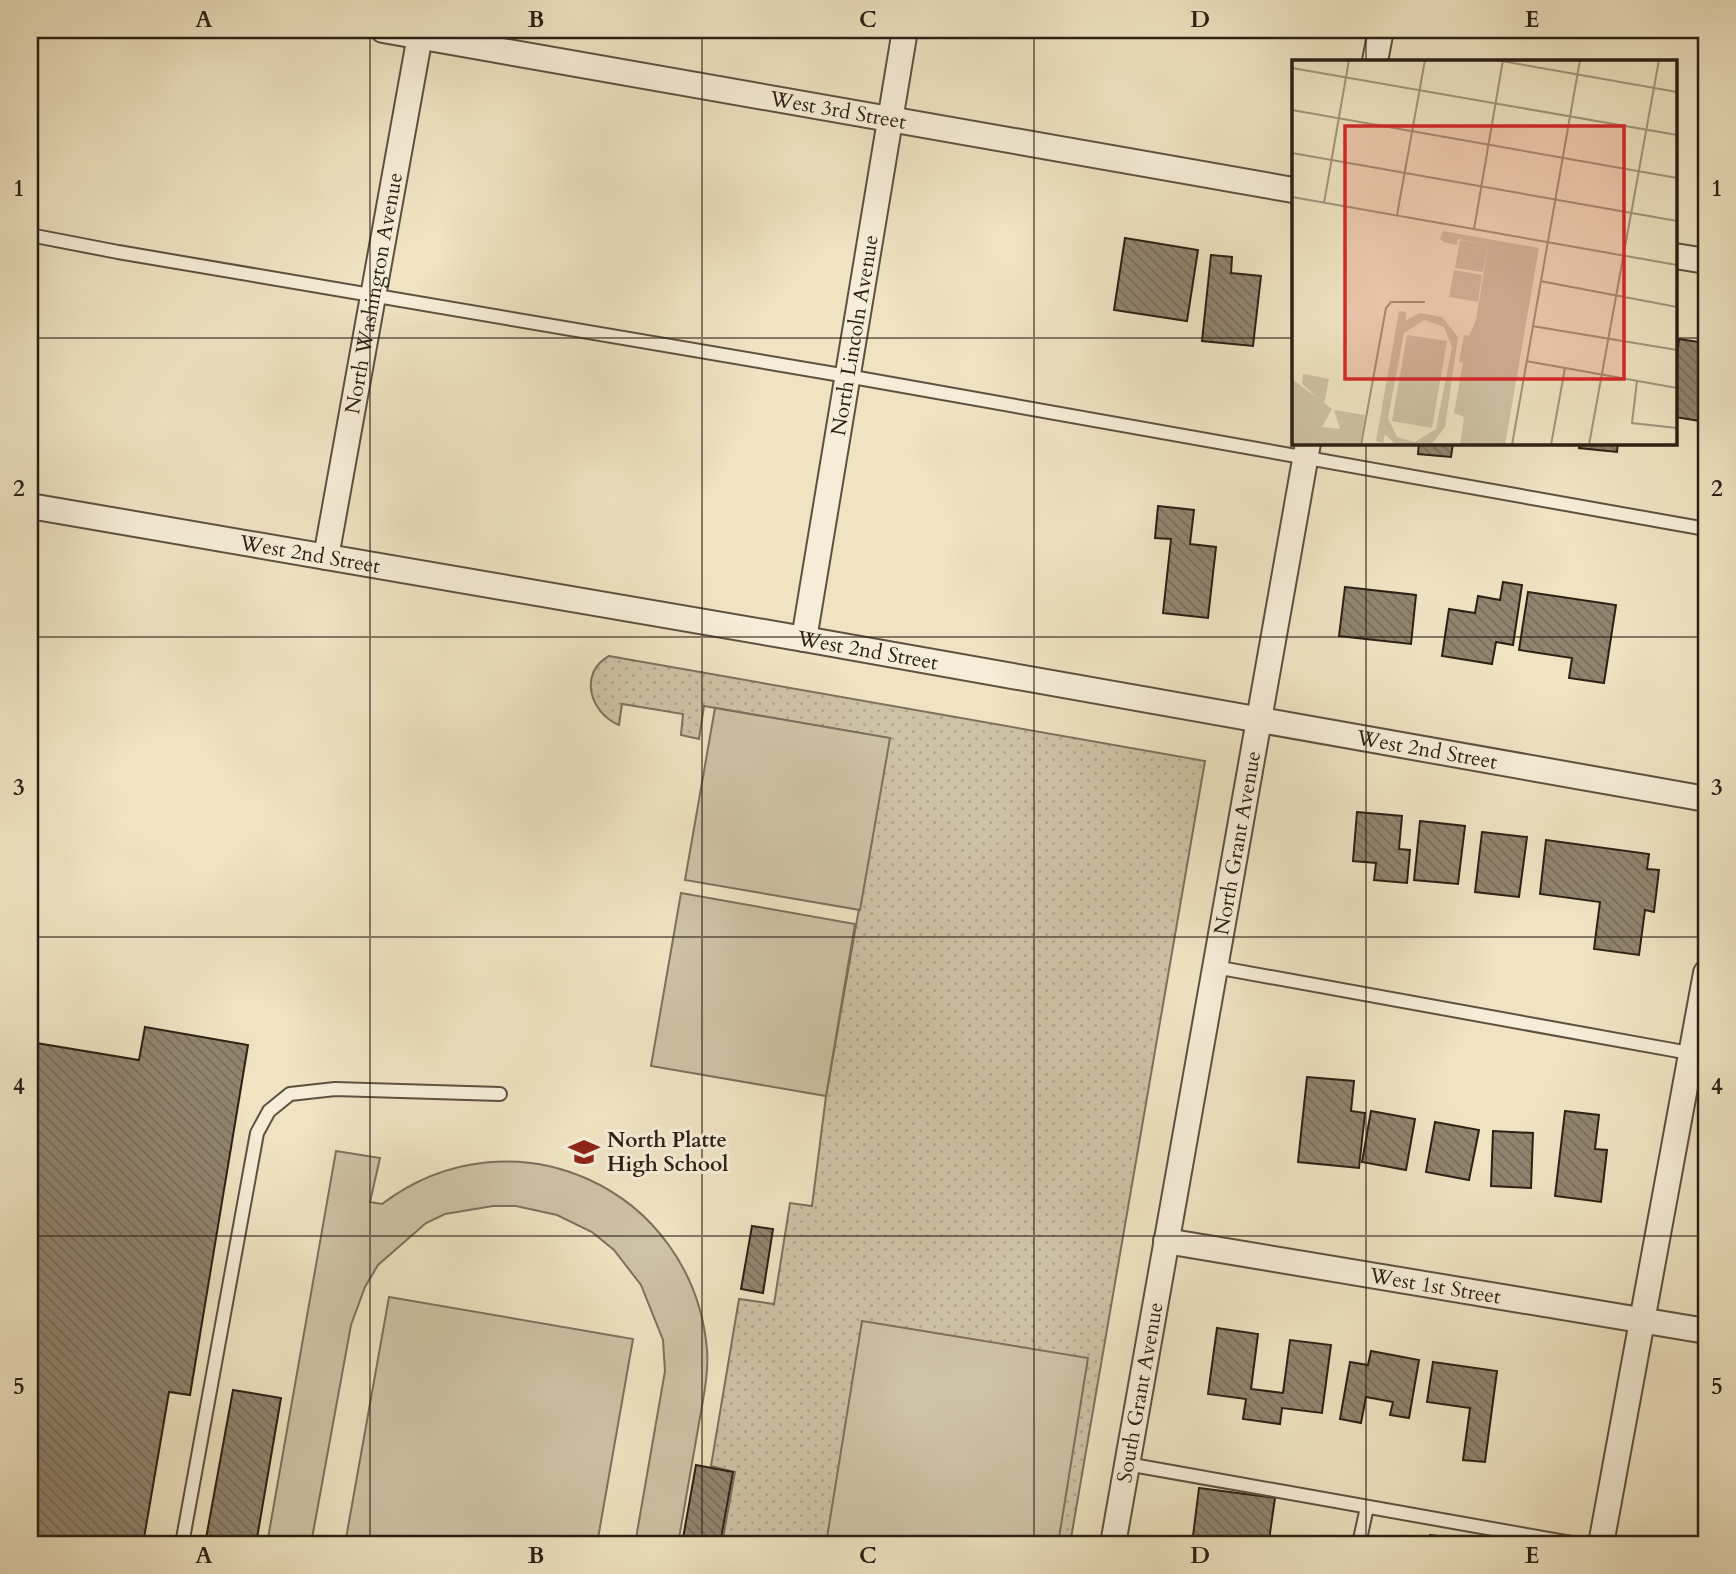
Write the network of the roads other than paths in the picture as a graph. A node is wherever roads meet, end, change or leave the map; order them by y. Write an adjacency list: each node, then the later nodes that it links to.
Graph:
1 (383, 30): 4 (street, West 3rd Street)
2 (905, 30): 6 (street, North Lincoln Avenue)
3 (1381, 30): 5 (street)
4 (421, 33): 6 (street, West 3rd Street); 11 (street, North Washington Avenue)
5 (1376, 60)
6 (890, 119): 7 (street, West 3rd Street); 12 (street, North Lincoln Avenue)
7 (1292, 190)
8 (30, 235): 11 (lane)
9 (1676, 256): 10 (street)
10 (1706, 261)
11 (374, 295): 12 (lane); 16 (street, North Washington Avenue)
12 (847, 376): 13 (lane); 17 (street, North Lincoln Avenue)
13 (1306, 450): 15 (lane); 18 (street, North Grant Avenue)
14 (30, 506): 16 (street, West 2nd Street)
15 (1706, 529)
16 (326, 557): 17 (street, West 2nd Street)
17 (804, 639): 18 (street, West 2nd Street)
18 (1259, 719): 19 (street, West 2nd Street); 20 (street, North Grant Avenue)
19 (1706, 799)
20 (1215, 967): 22 (lane); 24 (street, North Grant Avenue)
21 (1706, 973): 22 (street)
22 (1699, 1055): 25 (street)
23 (500, 1094): 29 (lane)
24 (1166, 1241): 25 (street, West 1st Street); 27 (street, South Grant Avenue)
25 (1642, 1320): 26 (street, West 1st Street); 33 (street)
26 (1706, 1331)
27 (1127, 1464): 28 (lane); 30 (street, South Grant Avenue)
28 (1367, 1507): 31 (lane); 32 (lane)
29 (182, 1544)
30 (1113, 1544)
31 (1359, 1544)
32 (1577, 1544)
33 (1601, 1544)

